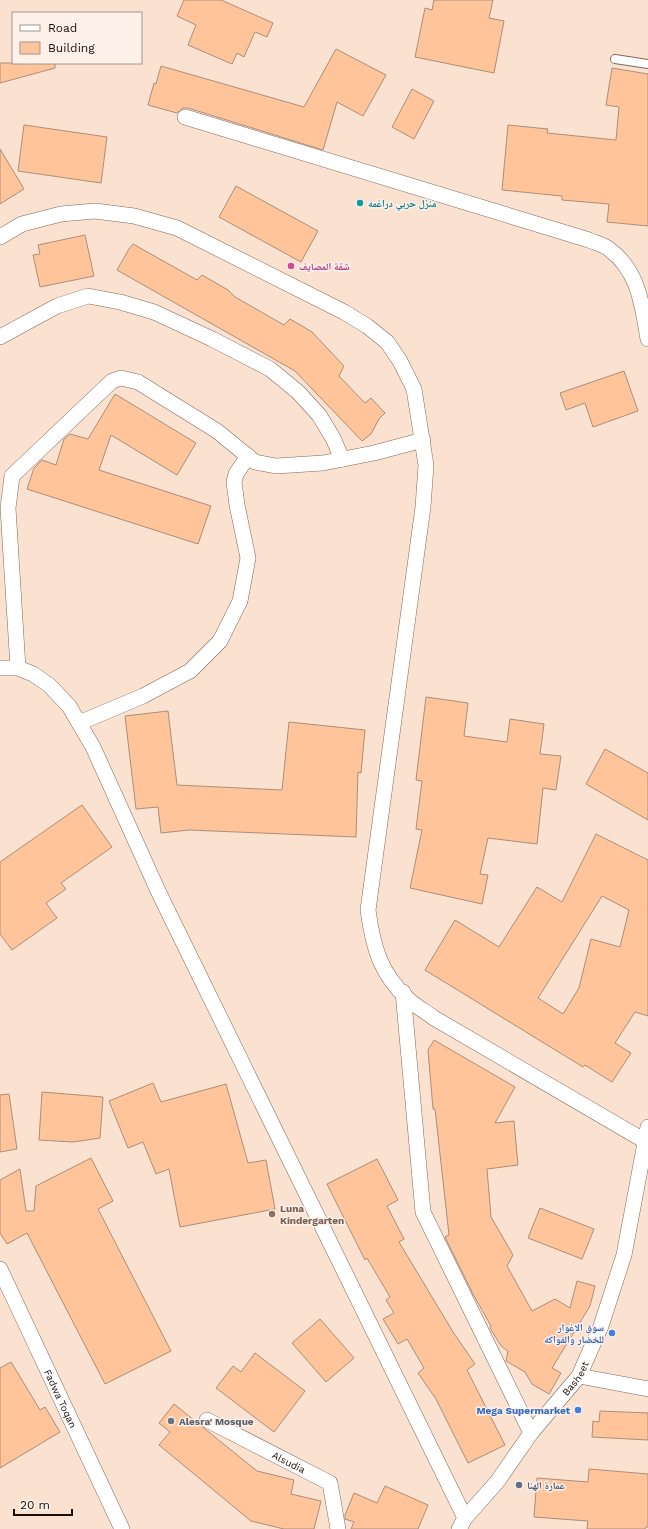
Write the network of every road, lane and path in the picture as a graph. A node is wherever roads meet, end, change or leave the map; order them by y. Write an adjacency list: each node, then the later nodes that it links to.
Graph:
1 (615, 59): 2 (lane)
2 (648, 64)
3 (185, 117): 6 (street)
4 (0, 237): 7 (street)
5 (0, 337): 9 (street)
6 (648, 339)
7 (423, 440): 9 (street); 13 (street)
8 (248, 456): 9 (street); 11 (street); 12 (street)
9 (342, 459)
10 (0, 668): 11 (street)
11 (18, 668): 12 (street)
12 (79, 723): 20 (street)
13 (403, 992): 14 (street); 19 (street)
14 (646, 1134): 16 (street, Basheet)
15 (0, 1269): 21 (street, Fadwa Toqan)
16 (579, 1376): 17 (street); 19 (street, Basheet)
17 (648, 1388)
18 (207, 1420): 22 (street, Alsudia)
19 (531, 1433): 20 (street, Basheet)
20 (462, 1523)
21 (122, 1529)
22 (338, 1529)

